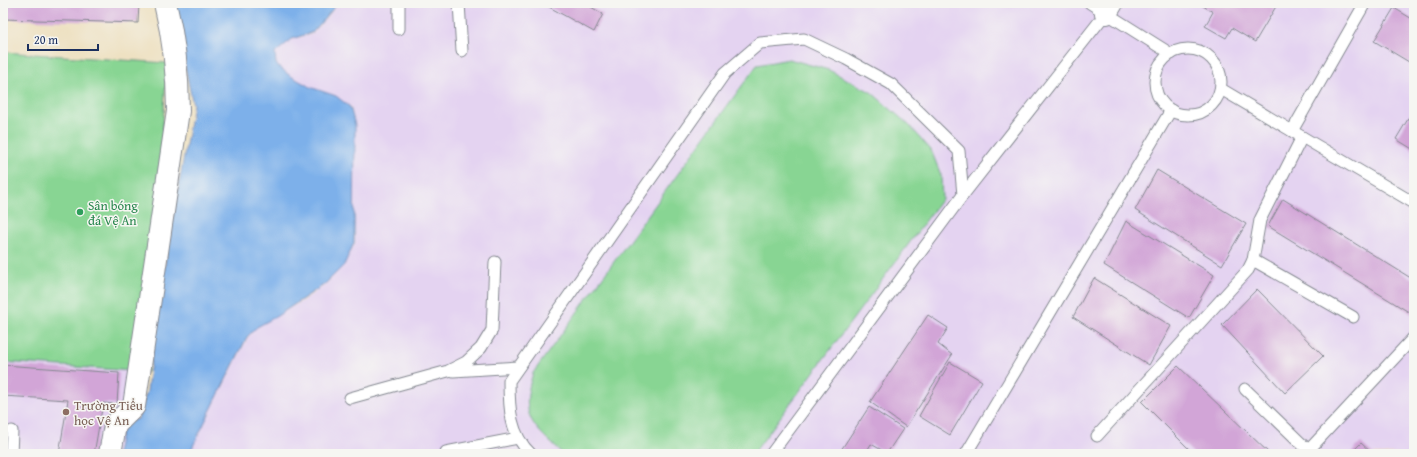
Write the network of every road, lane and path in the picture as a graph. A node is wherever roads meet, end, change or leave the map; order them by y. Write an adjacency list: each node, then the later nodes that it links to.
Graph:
1 (165, 3): 29 (street)
2 (399, 3): 6 (lane)
3 (459, 3): 7 (lane)
4 (1365, 3): 11 (lane)
5 (1102, 6): 8 (lane); 13 (lane)
6 (399, 29)
7 (462, 51)
8 (1171, 54): 9 (lane); 10 (lane)
9 (1221, 89): 10 (lane); 11 (lane)
10 (1171, 110): 32 (lane)
11 (1292, 131): 12 (lane)
12 (1302, 137): 14 (lane); 15 (lane)
13 (963, 195): 19 (lane); 31 (lane)
14 (1414, 203)
15 (1253, 260): 17 (lane); 24 (lane)
16 (495, 262): 20 (lane)
17 (1353, 317)
18 (1414, 337): 27 (lane)
19 (518, 368): 20 (lane); 25 (lane)
20 (448, 371): 22 (lane)
21 (1245, 389): 27 (lane)
22 (350, 398)
23 (12, 431): 28 (lane)
24 (1097, 436)
25 (518, 438): 26 (lane); 30 (lane)
26 (446, 452)
27 (1306, 452)
28 (10, 454)
29 (110, 454)
30 (531, 454)
31 (771, 454)
32 (966, 454)

